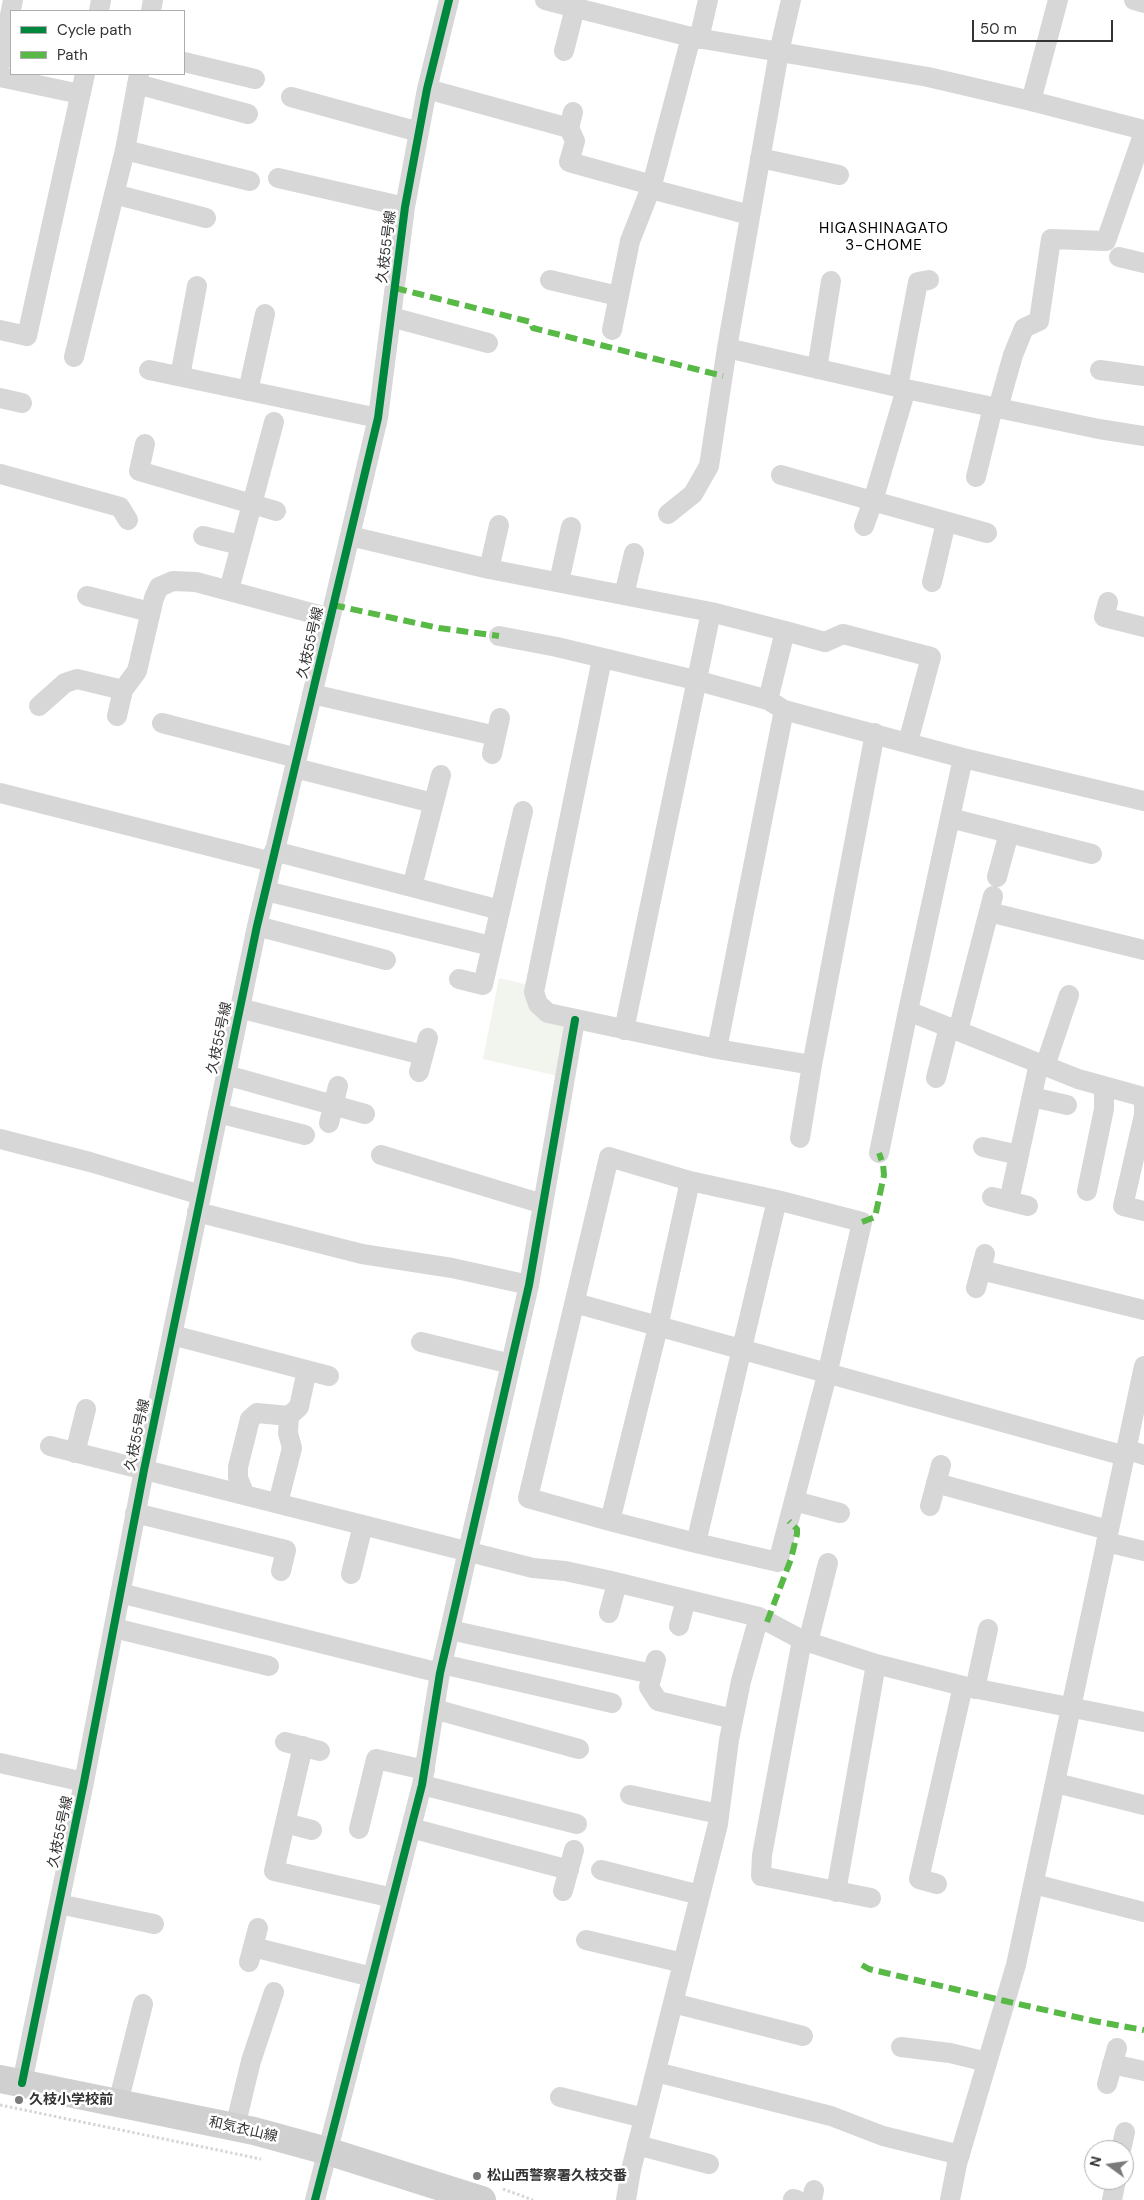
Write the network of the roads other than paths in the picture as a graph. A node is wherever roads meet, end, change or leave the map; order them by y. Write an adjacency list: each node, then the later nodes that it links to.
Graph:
1 (449, 0): 19 (street, 久枝55号線)
2 (545, 0): 8 (street)
3 (708, 0): 10 (street)
4 (791, 0): 12 (street)
5 (1058, 0): 22 (street)
6 (1134, 0): 7 (street)
7 (1144, 3)
8 (575, 8): 10 (street); 11 (street)
9 (10, 15): 14 (street)
10 (695, 38): 12 (street); 31 (street)
11 (564, 51)
12 (779, 52): 22 (street); 27 (street)
13 (185, 62): 18 (street)
14 (0, 65)
15 (85, 75): 20 (street)
16 (0, 77): 20 (street)
17 (138, 79): 23 (street); 26 (street)
18 (255, 79)
19 (427, 89): 25 (street, 久枝55号線); 31 (street)
20 (80, 94): 45 (street)
21 (291, 97): 25 (street)
22 (1031, 101): 24 (street)
23 (248, 114)
24 (1144, 131): 59 (street)
25 (418, 132): 33 (street, 久枝55号線)
26 (125, 150): 30 (street); 32 (street)
27 (760, 158): 28 (street); 34 (street)
28 (839, 175)
29 (278, 178): 33 (street)
30 (250, 181)
31 (652, 187): 34 (street); 42 (street)
32 (114, 194): 35 (street); 49 (street)
33 (405, 207): 44 (street, 久枝55号線)
34 (750, 215): 48 (street)
35 (206, 218)
36 (1119, 257): 37 (street)
37 (1144, 263)
38 (550, 280): 42 (street)
39 (929, 280): 55 (street)
40 (831, 281): 50 (street)
41 (196, 286): 53 (street)
42 (618, 296): 46 (street)
43 (265, 314): 56 (street)
44 (392, 317): 47 (street); 60 (street, 久枝55号線)
45 (0, 330)
46 (612, 330)
47 (488, 343)
48 (727, 348): 50 (street); 70 (street)
49 (74, 357)
50 (817, 369): 55 (street)
51 (149, 370): 53 (street)
52 (1100, 370): 54 (street)
53 (180, 376): 56 (street)
54 (1144, 376)
55 (902, 388): 59 (street); 67 (street)
56 (248, 391): 60 (street)
57 (0, 398): 58 (street)
58 (22, 403)
59 (996, 407): 62 (street); 66 (street)
60 (378, 418): 78 (street, 久枝55号線)
61 (274, 422): 68 (street)
62 (1144, 436)
63 (145, 444): 68 (street)
64 (0, 474): 71 (street)
65 (781, 475): 67 (street)
66 (976, 477)
67 (873, 500): 72 (street); 74 (street)
68 (251, 504): 69 (street); 79 (street)
69 (276, 511)
70 (668, 514)
71 (128, 520)
72 (946, 522): 76 (street); 83 (street)
73 (499, 525): 81 (street)
74 (864, 526)
75 (571, 528): 82 (street)
76 (987, 533)
77 (203, 536): 79 (street)
78 (350, 536): 81 (street); 90 (street, 久枝55号線)
79 (240, 545): 84 (street)
80 (634, 553): 85 (street)
81 (489, 569): 82 (street)
82 (559, 582): 85 (street)
83 (932, 582)
84 (229, 590): 88 (street); 90 (street)
85 (624, 595): 89 (street)
86 (87, 596): 88 (street)
87 (1108, 602): 91 (street)
88 (150, 612): 96 (street)
89 (711, 612): 92 (street); 95 (street)
90 (330, 618): 97 (street, 久枝55号線)
91 (1144, 627)
92 (785, 631): 98 (street); 104 (street)
93 (499, 636): 94 (street)
94 (602, 659): 95 (street); 128 (street)
95 (695, 680): 98 (street); 130 (street)
96 (123, 690): 99 (street); 100 (street)
97 (312, 694): 103 (street); 106 (street, 久枝55号線)
98 (776, 705): 102 (street); 131 (street)
99 (39, 706)
100 (117, 716)
101 (162, 723): 106 (street)
102 (876, 733): 104 (street); 133 (street)
103 (496, 736)
104 (908, 742): 105 (street)
105 (964, 758): 109 (street); 112 (street)
106 (296, 763): 110 (street); 115 (street, 久枝55号線)
107 (441, 775): 110 (street)
108 (0, 793): 115 (street)
109 (1144, 800)
110 (433, 803): 116 (street)
111 (523, 811): 119 (street)
112 (950, 818): 113 (street); 127 (street)
113 (1009, 833): 114 (street); 118 (street)
114 (1092, 854)
115 (273, 856): 116 (street); 117 (street, 久枝55号線)
116 (412, 887): 119 (street)
117 (266, 891): 120 (street, 久枝55号線); 121 (street)
118 (993, 895): 122 (street); 129 (street)
119 (500, 910): 121 (street)
120 (256, 926): 123 (street); 126 (street, 久枝55号線)
121 (492, 946): 124 (street)
122 (1144, 950)
123 (386, 960)
124 (459, 979)
125 (1069, 995): 134 (street)
126 (239, 1008): 132 (street); 135 (street, 久枝55号線)
127 (908, 1011): 129 (street); 149 (street)
128 (575, 1020): 130 (street); 157 (street)
129 (953, 1029): 134 (street); 136 (street)
130 (624, 1030): 131 (street)
131 (717, 1049): 133 (street)
132 (423, 1055)
133 (812, 1065): 146 (street)
134 (1042, 1065): 138 (street); 139 (street)
135 (226, 1075): 142 (street, 久枝55号線); 143 (street)
136 (936, 1078)
137 (338, 1086): 143 (street)
138 (1104, 1086): 140 (street); 153 (street)
139 (1032, 1097): 141 (street); 150 (street)
140 (1144, 1097): 158 (street)
141 (1066, 1106)
142 (218, 1113): 145 (street); 156 (street, 久枝55号線)
143 (331, 1114): 144 (street)
144 (365, 1114)
145 (305, 1136)
146 (800, 1138)
147 (0, 1139): 156 (street)
148 (983, 1147): 150 (street)
149 (879, 1153)
150 (1019, 1154): 155 (street)
151 (382, 1155): 157 (street)
152 (690, 1181): 154 (street); 161 (street); 163 (street)
153 (1087, 1191)
154 (778, 1200): 166 (street); 170 (street)
155 (1010, 1201)
156 (199, 1204): 160 (street); 164 (street, 久枝55号線)
157 (543, 1204): 160 (street)
158 (1144, 1211)
159 (981, 1271): 162 (street)
160 (528, 1285): 167 (street)
161 (576, 1303): 163 (street); 184 (street)
162 (1144, 1310)
163 (658, 1327): 166 (street); 184 (street)
164 (172, 1335): 169 (street); 177 (street, 久枝55号線)
165 (421, 1342): 167 (street)
166 (740, 1350): 170 (street); 187 (street)
167 (511, 1364): 188 (street)
168 (1144, 1366): 176 (street)
169 (307, 1370): 171 (street); 173 (street)
170 (827, 1374): 176 (street); 179 (street)
171 (329, 1376)
172 (86, 1409): 175 (street)
173 (289, 1416): 178 (street); 180 (street)
174 (50, 1446): 175 (street)
175 (75, 1453): 177 (street)
176 (1131, 1454): 186 (street)
177 (144, 1470): 178 (street); 182 (street, 久枝55号線)
178 (245, 1495): 180 (street)
179 (794, 1501): 183 (street); 187 (street)
180 (278, 1503): 185 (street)
181 (930, 1506): 186 (street)
182 (135, 1513): 191 (street); 194 (street, 久枝55号線)
183 (840, 1513)
184 (610, 1521): 187 (street)
185 (363, 1524): 188 (street); 192 (street)
186 (1107, 1536): 189 (street); 208 (street)
187 (696, 1543)
188 (467, 1551): 193 (street); 201 (street)
189 (1144, 1551)
190 (828, 1563): 202 (street)
191 (281, 1571)
192 (351, 1574)
193 (617, 1583): 195 (street); 196 (street)
194 (120, 1593): 199 (street, 久枝55号線); 205 (street)
195 (686, 1599): 197 (street); 198 (street)
196 (609, 1613)
197 (759, 1617): 202 (street); 210 (street)
198 (679, 1626)
199 (114, 1628): 204 (street); 216 (street, 久枝55号線)
200 (988, 1629): 206 (street)
201 (450, 1630): 205 (street); 210 (street)
202 (805, 1641): 203 (street); 232 (street)
203 (876, 1664): 206 (street); 232 (street)
204 (269, 1666)
205 (441, 1668): 207 (street); 209 (street)
206 (969, 1688): 208 (street); 229 (street)
207 (612, 1703)
208 (1072, 1708): 211 (street); 217 (street)
209 (434, 1709): 213 (street); 215 (street)
210 (733, 1719): 220 (street)
211 (1144, 1722)
212 (303, 1746): 222 (street)
213 (579, 1749)
214 (0, 1763): 216 (street)
215 (423, 1778): 221 (street); 223 (street); 224 (street)
216 (84, 1782): 236 (street, 久枝55号線)
217 (1056, 1783): 219 (street); 230 (street)
218 (630, 1795): 220 (street)
219 (1144, 1805)
220 (719, 1814): 233 (street)
221 (356, 1815)
222 (285, 1823): 225 (street); 234 (street)
223 (577, 1824)
224 (411, 1828): 227 (street); 234 (street)
225 (312, 1830)
226 (574, 1850): 227 (street)
227 (568, 1870): 231 (street)
228 (601, 1870): 233 (street)
229 (937, 1884)
230 (1034, 1884): 237 (street); 248 (street)
231 (563, 1891)
232 (836, 1892): 235 (street)
233 (700, 1895): 241 (street)
234 (393, 1898): 242 (street)
235 (871, 1898)
236 (59, 1904): 238 (street); 252 (street, 久枝55号線)
237 (1144, 1912)
238 (154, 1924)
239 (586, 1940): 241 (street)
240 (253, 1946): 242 (street)
241 (684, 1964): 244 (street)
242 (372, 1977): 258 (street)
243 (274, 1992): 256 (street)
244 (673, 2002): 246 (street); 250 (street)
245 (143, 2004): 254 (street)
246 (802, 2036)
247 (900, 2047): 248 (street)
248 (987, 2062): 259 (street)
249 (1144, 2071): 251 (street)
250 (656, 2072): 255 (street); 259 (street)
251 (1107, 2084)
252 (5, 2088): 254 (main road, 和気衣山線)
253 (560, 2097): 255 (street)
254 (118, 2103): 256 (main road, 和気衣山線)
255 (644, 2118): 257 (street)
256 (235, 2127): 258 (main road, 和気衣山線)
257 (637, 2145): 260 (street); 263 (street)
258 (327, 2151): 261 (street); 262 (main road, 和気衣山線)
259 (960, 2155): 264 (street)
260 (709, 2164)
261 (315, 2200)
262 (482, 2200)
263 (626, 2200)
264 (950, 2200)

